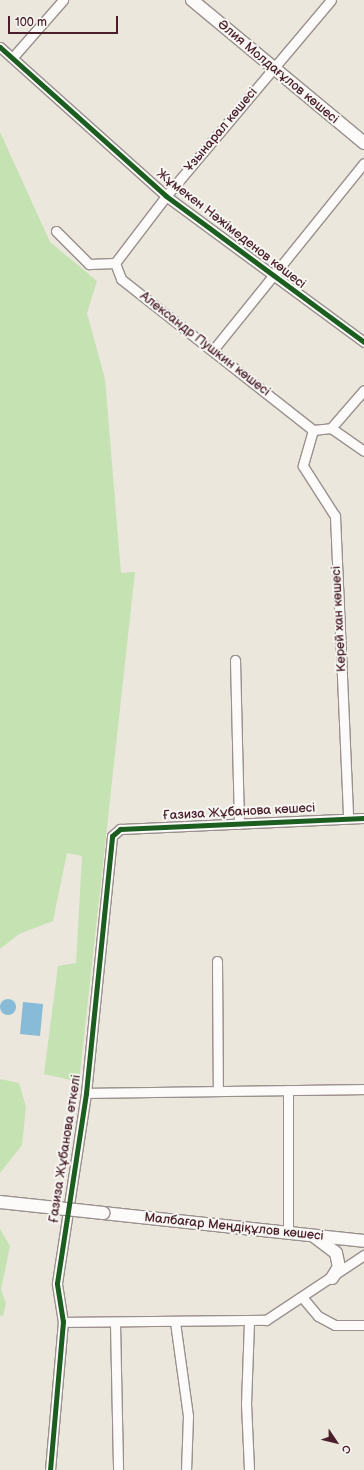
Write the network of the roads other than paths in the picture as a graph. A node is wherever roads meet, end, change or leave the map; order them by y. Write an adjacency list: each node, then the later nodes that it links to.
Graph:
1 (64, 0): 5 (street)
2 (192, 0): 6 (main road, Әлия Молдағұлов көшесі)
3 (331, 0): 6 (street, Ұзынарал көшесі)
4 (0, 47): 5 (street, Жұмекен Нәжімеденов көшесі)
5 (13, 57): 9 (street, Жұмекен Нәжімеденов көшесі)
6 (273, 68): 7 (main road, Әлия Молдағұлов көшесі); 9 (street, Ұзынарал көшесі)
7 (364, 143)
8 (364, 163): 12 (street)
9 (166, 196): 11 (street, Ұзынарал көшесі); 12 (street, Жұмекен Нәжімеденов көшесі)
10 (56, 231): 11 (street)
11 (115, 262): 14 (street, Александр Пушкин көшесі)
12 (273, 278): 13 (street, Жұмекен Нәжімеденов көшесі); 14 (street)
13 (364, 342)
14 (213, 350): 17 (street, Александр Пушкин көшесі)
15 (364, 390): 16 (street)
16 (331, 428): 17 (street); 18 (street)
17 (313, 430): 20 (street, Керей хан көшесі)
18 (364, 451)
19 (235, 660): 22 (street, Ғазиза Жұбанова көшесі)
20 (348, 818): 21 (street, Ғазиза Жұбанова көшесі); 22 (street, Ғазиза Жұбанова көшесі)
21 (364, 818)
22 (239, 824): 23 (street, Ғазиза Жұбанова көшесі)
23 (115, 832): 28 (street, Ғазиза Жұбанова өткелі)
24 (217, 961): 25 (street)
25 (218, 1088): 27 (street, Ғазиза Жұбанова өткелі); 28 (street, Ғазиза Жұбанова өткелі)
26 (364, 1089): 27 (street, Ғазиза Жұбанова өткелі)
27 (288, 1090): 30 (street)
28 (86, 1093): 36 (street, Ғазиза Жұбанова өткелі)
29 (0, 1202): 30 (main road, Малбағар Меңдіқұлов көшесі, bridge)
30 (288, 1233): 31 (main road, Малбағар Меңдіқұлов көшесі)
31 (313, 1236): 32 (main road, Малбағар Меңдіқұлов көшесі); 34 (main road)
32 (364, 1241)
33 (364, 1255): 34 (street)
34 (332, 1278): 35 (street)
35 (302, 1297): 38 (street); 40 (street)
36 (63, 1322): 39 (street); 41 (street, Ғазиза Жұбанова өткелі)
37 (175, 1322): 38 (street); 39 (street); 43 (street)
38 (249, 1322): 44 (street)
39 (115, 1323): 42 (street)
40 (364, 1325)
41 (50, 1470)
42 (118, 1470)
43 (186, 1470)
44 (249, 1470)

